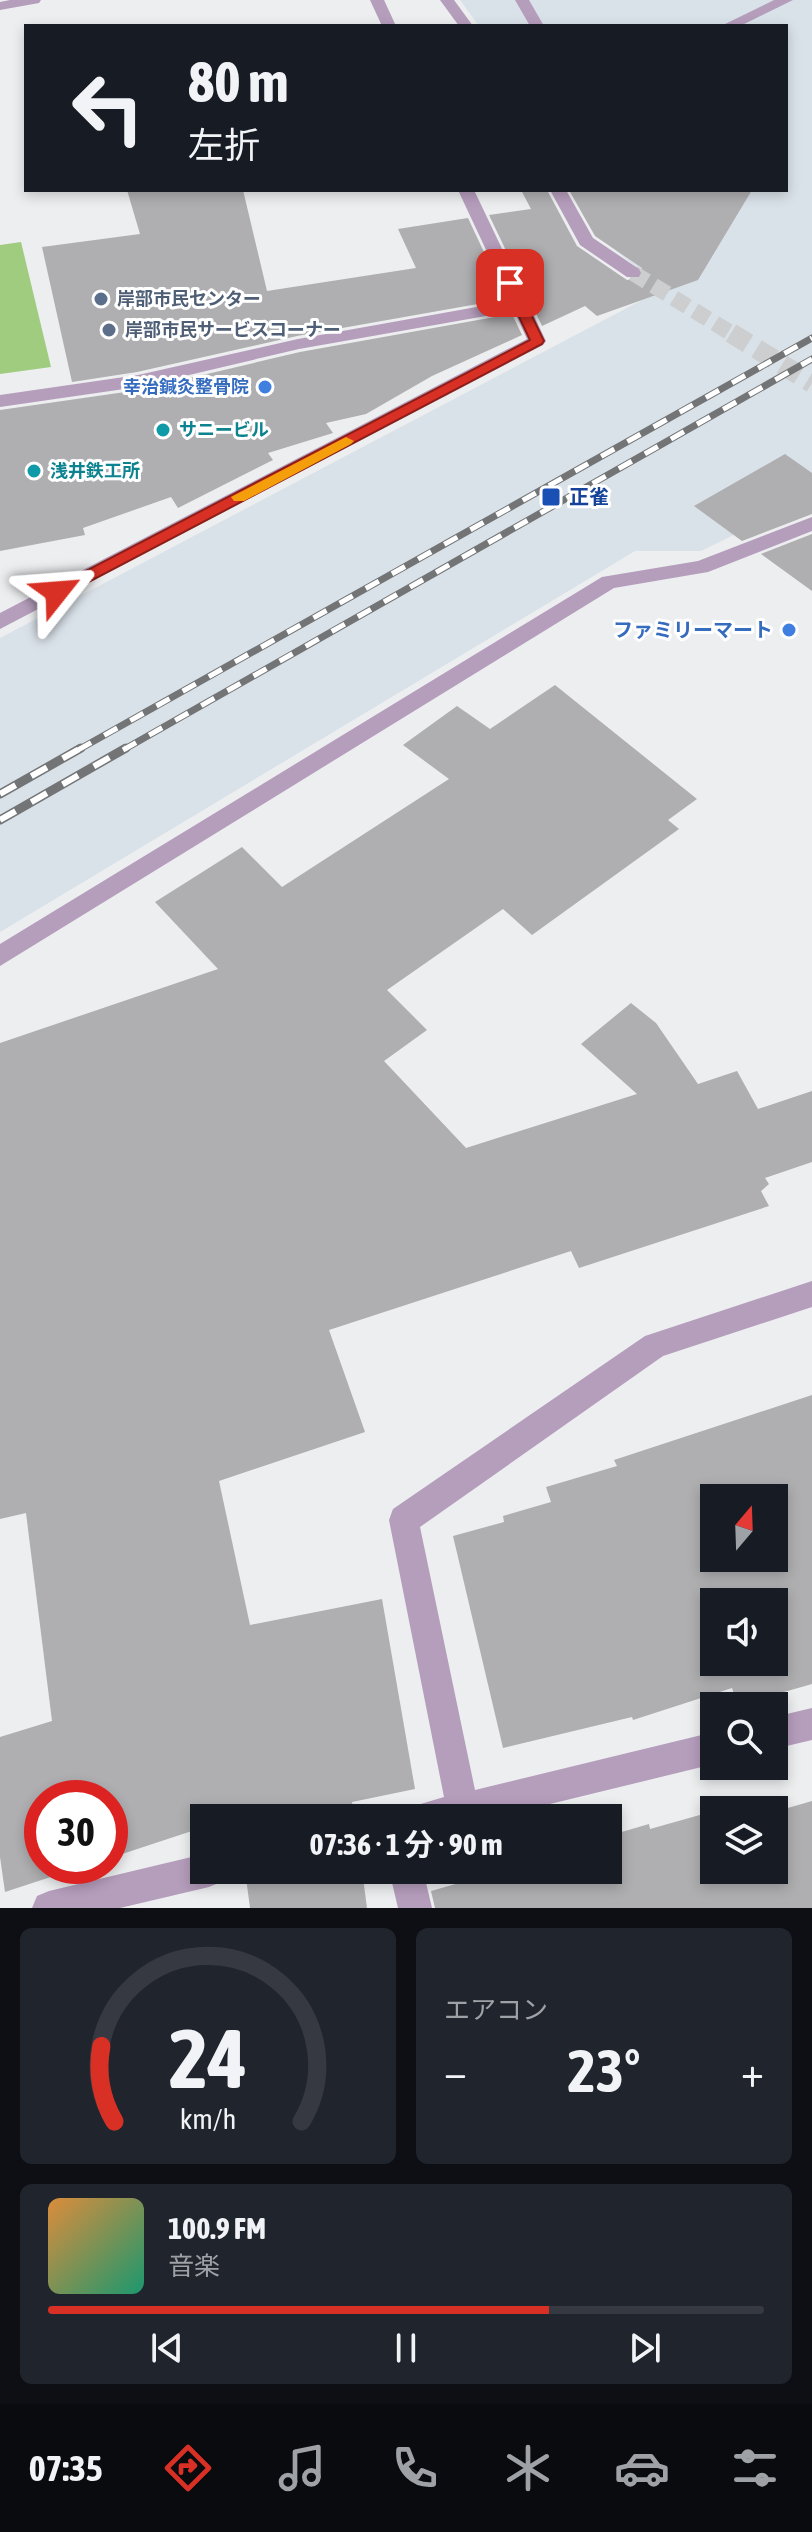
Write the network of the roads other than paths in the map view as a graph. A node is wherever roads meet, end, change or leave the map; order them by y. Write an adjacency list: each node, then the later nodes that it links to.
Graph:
1 (34, 0): 6 (street)
2 (377, 0): 7 (street)
3 (447, 0): 8 (street)
4 (522, 0): 9 (street)
5 (786, 0): 10 (street)
6 (0, 6)
7 (388, 24)
8 (465, 24)
9 (536, 24)
10 (732, 24)
11 (467, 192): 14 (street)
12 (559, 192): 13 (street)
13 (633, 273)
14 (520, 305): 15 (street); 17 (street)
15 (0, 401)
16 (812, 524): 18 (street)
17 (0, 622)
18 (0, 956)
19 (812, 1294): 23 (street)
20 (812, 1724): 21 (street)
21 (788, 1730)
22 (700, 1751): 24 (street)
23 (462, 1804)
24 (484, 1804)
25 (190, 1875): 27 (street)
26 (409, 1884): 28 (street)
27 (49, 1908)
28 (415, 1908)

